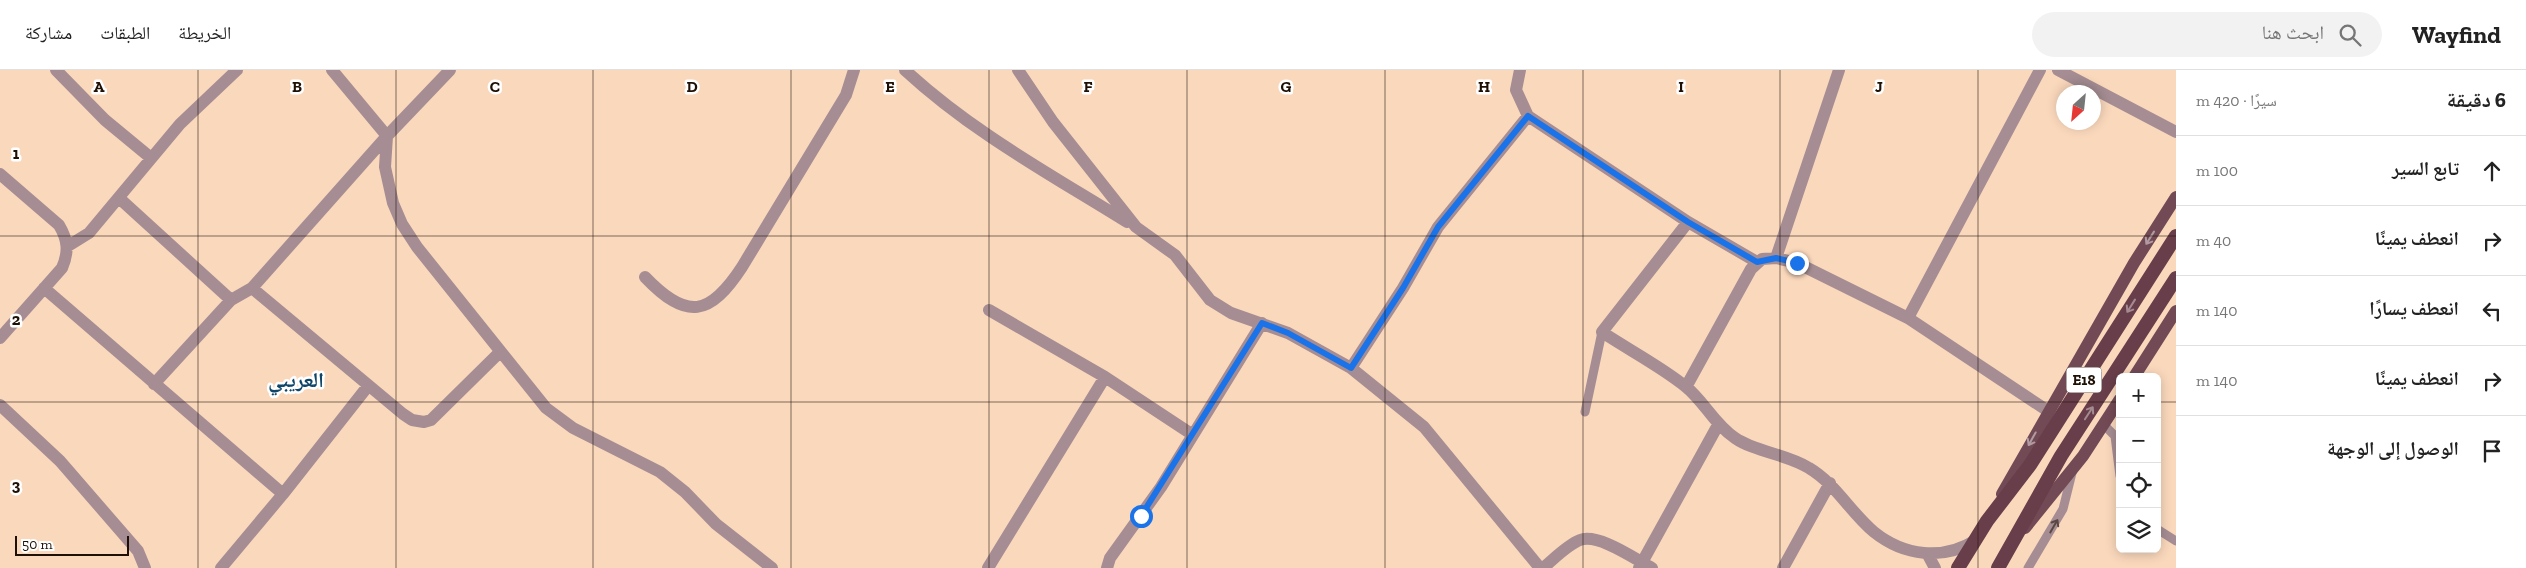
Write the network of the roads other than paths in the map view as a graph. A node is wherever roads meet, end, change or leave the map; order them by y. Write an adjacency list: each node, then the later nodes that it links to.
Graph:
1 (56, 70): 15 (street)
2 (237, 70): 15 (street)
3 (332, 70): 14 (street)
4 (450, 70): 14 (street)
5 (854, 70): 25 (street)
6 (906, 70): 20 (street)
7 (1018, 70): 20 (street)
8 (1520, 70): 12 (street)
9 (1839, 70): 23 (street)
10 (2040, 70): 32 (street)
11 (2058, 70): 13 (street)
12 (1528, 116): 19 (street); 37 (street)
13 (2176, 132)
14 (387, 136): 28 (street); 36 (street)
15 (151, 158): 18 (street)
16 (0, 174): 22 (street)
17 (2176, 197): 45 (main road, one-way to 45)
18 (119, 198): 22 (street); 29 (street)
19 (1688, 222): 24 (street); 34 (street)
20 (1136, 227): 33 (street)
21 (2176, 236): 54 (highway, E18, one-way to 54)
22 (68, 246): 27 (street)
23 (1776, 258): 24 (street); 32 (street)
24 (1757, 262): 42 (street)
25 (645, 277)
26 (2176, 278): 58 (highway, E18, one-way to 26)
27 (44, 288): 35 (street); 40 (street)
28 (252, 288): 29 (street); 41 (street)
29 (231, 300): 40 (street)
30 (989, 310): 39 (street)
31 (2176, 311): 38 (main road)
32 (1908, 318): 45 (street)
33 (1262, 323): 37 (street); 49 (street)
34 (1602, 332): 42 (street); 46 (lane)
35 (0, 338)
36 (500, 352): 41 (street); 63 (street)
37 (1351, 368): 66 (street)
38 (2137, 373)
39 (1105, 377): 49 (street); 64 (street)
40 (154, 384): 53 (street)
41 (368, 386): 53 (street)
42 (1686, 387): 48 (street)
43 (0, 405): 61 (street)
44 (2116, 405): 47 (main road)
45 (2048, 411): 54 (main road, one-way to 54)
46 (1585, 412)
47 (2103, 424): 50 (lane); 51 (main road)
48 (1718, 425): 52 (street); 60 (street)
49 (1193, 435): 65 (street)
50 (2118, 463)
51 (2073, 468): 58 (main road); 71 (lane, one-way to 51)
52 (1830, 483): 59 (street); 67 (street)
53 (283, 494): 62 (street)
54 (1987, 521): 56 (highway, E18)
55 (2161, 532): 57 (lane)
56 (1976, 540): 59 (street); 69 (highway, E18)
57 (2176, 541)
58 (2011, 546): 70 (highway, E18)
59 (1928, 555): 68 (street)
60 (1644, 566): 66 (street)
61 (145, 568)
62 (221, 568)
63 (772, 568)
64 (988, 568)
65 (1108, 568)
66 (1541, 568)
67 (1783, 568)
68 (1935, 568)
69 (1958, 568)
70 (1998, 568)
71 (2028, 568)

